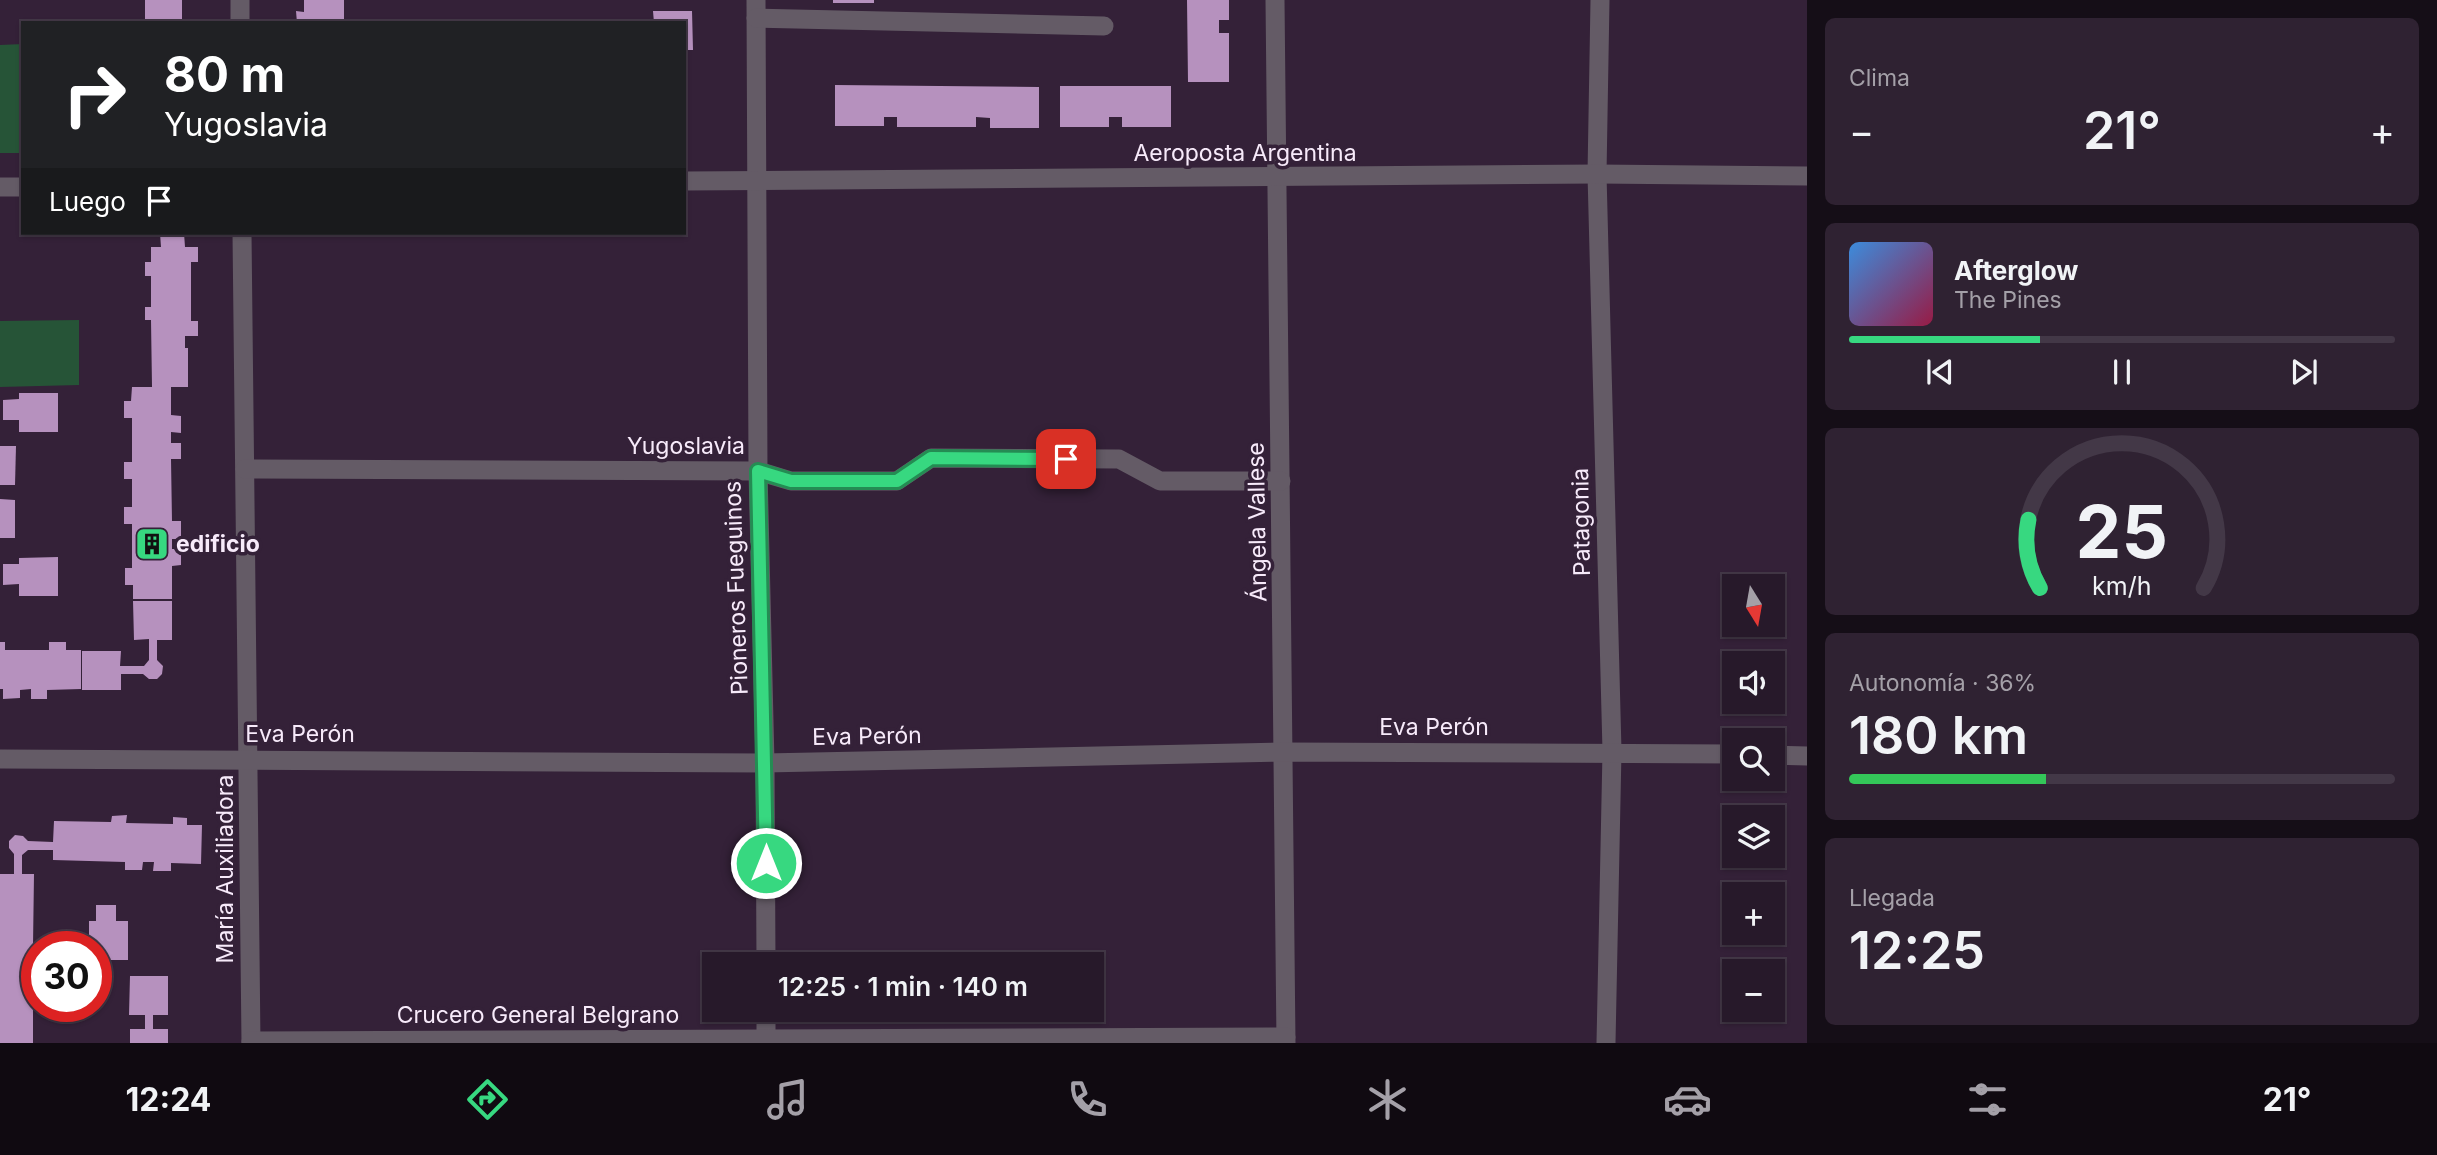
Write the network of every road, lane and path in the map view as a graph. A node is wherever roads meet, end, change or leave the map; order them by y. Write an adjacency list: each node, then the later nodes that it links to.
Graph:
1 (240, 0): 5 (street)
2 (1275, 0): 9 (street, Ángela Vallese)
3 (1600, 0): 7 (street, Patagonia)
4 (756, 9): 6 (street); 11 (street, Pioneros Fueguinos)
5 (240, 21)
6 (1104, 26)
7 (1597, 174): 8 (street, Aeroposta Argentina); 9 (street, Aeroposta Argentina); 18 (street, Patagonia)
8 (1807, 176)
9 (1276, 178): 11 (street, Aeroposta Argentina); 17 (street, Ángela Vallese)
10 (686, 181): 11 (street, Aeroposta Argentina)
11 (757, 181): 16 (street, Pioneros Fueguinos)
12 (0, 187): 13 (street)
13 (21, 187)
14 (242, 235): 15 (street, María Auxiliadora)
15 (245, 469): 16 (street, Yugoslavia); 23 (street, María Auxiliadora)
16 (758, 471): 17 (street, Yugoslavia); 25 (street, Pioneros Fueguinos)
17 (1281, 481): 19 (street, Ángela Vallese)
18 (1612, 751): 19 (street, Eva Perón); 20 (street, Eva Perón); 31 (street, Patagonia)
19 (1284, 752): 25 (street, Eva Perón); 28 (street, Ángela Vallese)
20 (1722, 754)
21 (1785, 755): 22 (street)
22 (1807, 755)
23 (249, 758): 24 (street, Eva Perón); 25 (street, Eva Perón); 30 (street, María Auxiliadora)
24 (0, 759)
25 (765, 762): 26 (street, Pioneros Fueguinos)
26 (766, 952)
27 (766, 1022): 29 (street)
28 (1286, 1040): 29 (street, Crucero General Belgrano)
29 (766, 1041): 30 (street, Crucero General Belgrano)
30 (251, 1042)
31 (1606, 1043)

